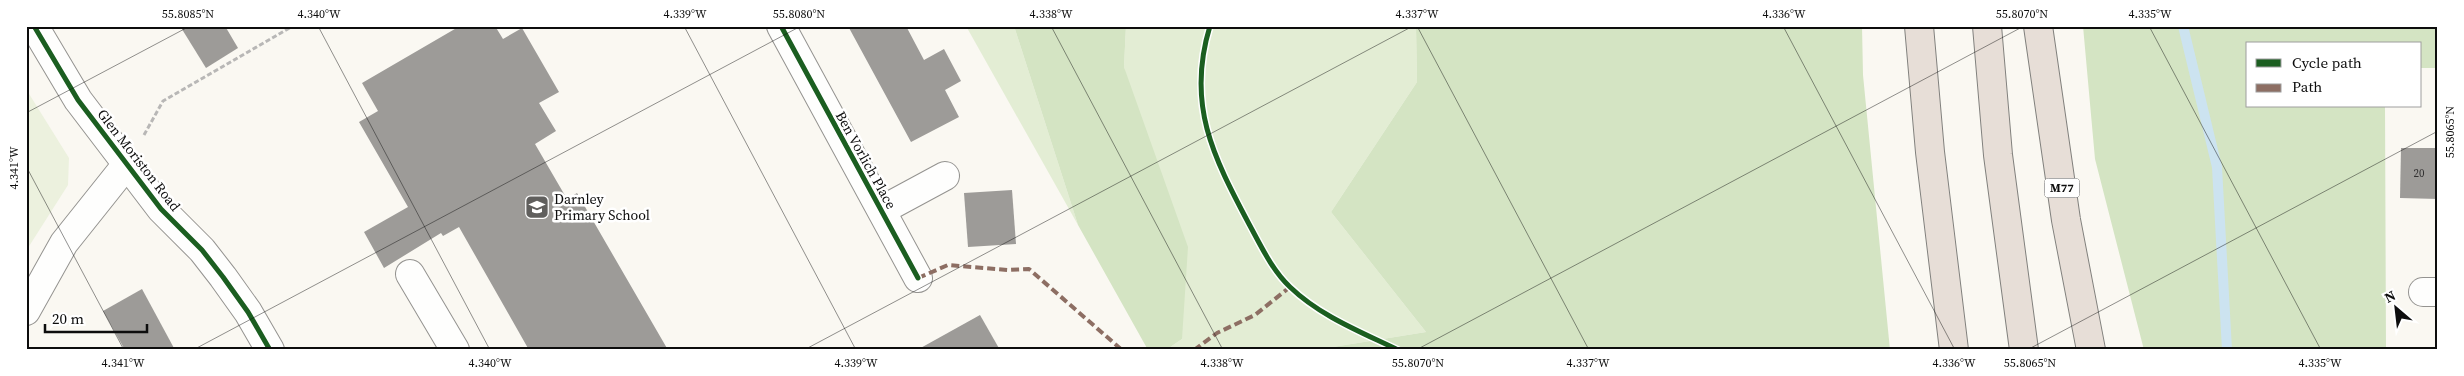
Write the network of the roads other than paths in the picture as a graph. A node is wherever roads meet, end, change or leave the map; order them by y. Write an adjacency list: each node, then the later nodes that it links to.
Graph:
1 (34, 26): 6 (street, Glen Moriston Road)
2 (781, 26): 8 (street, Ben Vorlich Place)
3 (1918, 26): 14 (highway)
4 (1987, 26): 15 (highway)
5 (2038, 26): 16 (highway, M77)
6 (127, 164): 11 (street); 12 (street, Glen Moriston Road)
7 (945, 176): 8 (street, Ben Vorlich Place)
8 (882, 210): 10 (street, Ben Vorlich Place)
9 (410, 274): 13 (street)
10 (918, 278)
11 (26, 311)
12 (270, 350)
13 (455, 350)
14 (1954, 350)
15 (2024, 350)
16 (2091, 350)

